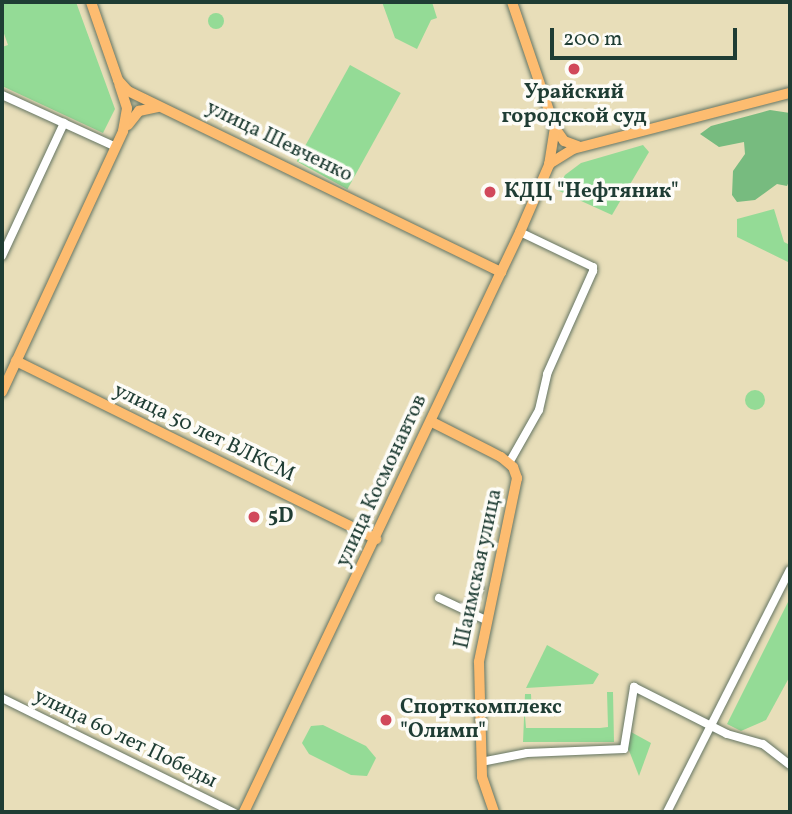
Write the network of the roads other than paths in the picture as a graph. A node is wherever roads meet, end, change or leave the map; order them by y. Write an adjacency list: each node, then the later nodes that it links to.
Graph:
1 (91, 2): 3 (main road)
2 (512, 2): 8 (main road)
3 (118, 80): 6 (main road, улица Шевченко); 9 (main road)
4 (790, 93): 10 (main road)
5 (2, 94): 7 (street)
6 (162, 107): 9 (main road); 15 (main road, улица Шевченко)
7 (64, 123): 11 (street); 14 (street)
8 (555, 128): 10 (main road); 12 (main road, улица Космонавтов)
9 (123, 131): 11 (main road)
10 (582, 146): 12 (main road)
11 (116, 147): 16 (main road)
12 (549, 165): 13 (main road, улица Космонавтов)
13 (520, 232): 15 (main road, улица Космонавтов); 19 (street)
14 (2, 256)
15 (501, 272): 18 (main road, улица Космонавтов)
16 (16, 361): 17 (main road); 20 (main road, улица 50 лет ВЛКСМ)
17 (2, 392)
18 (432, 422): 19 (main road, Шаимская улица); 20 (main road, улица Космонавтов)
19 (509, 463): 25 (main road, Шаимская улица)
20 (376, 539): 31 (main road, улица Космонавтов)
21 (790, 570): 27 (street)
22 (479, 588): 24 (street)
23 (439, 598): 24 (street)
24 (467, 611): 25 (street)
25 (486, 620): 28 (main road, Шаимская улица)
26 (2, 698): 30 (street, улица 60 лет Победы)
27 (712, 727): 28 (street); 29 (street); 33 (street)
28 (481, 762): 32 (main road, Шаимская улица)
29 (790, 765)
30 (233, 812)
31 (244, 812)
32 (494, 812)
33 (667, 812)

